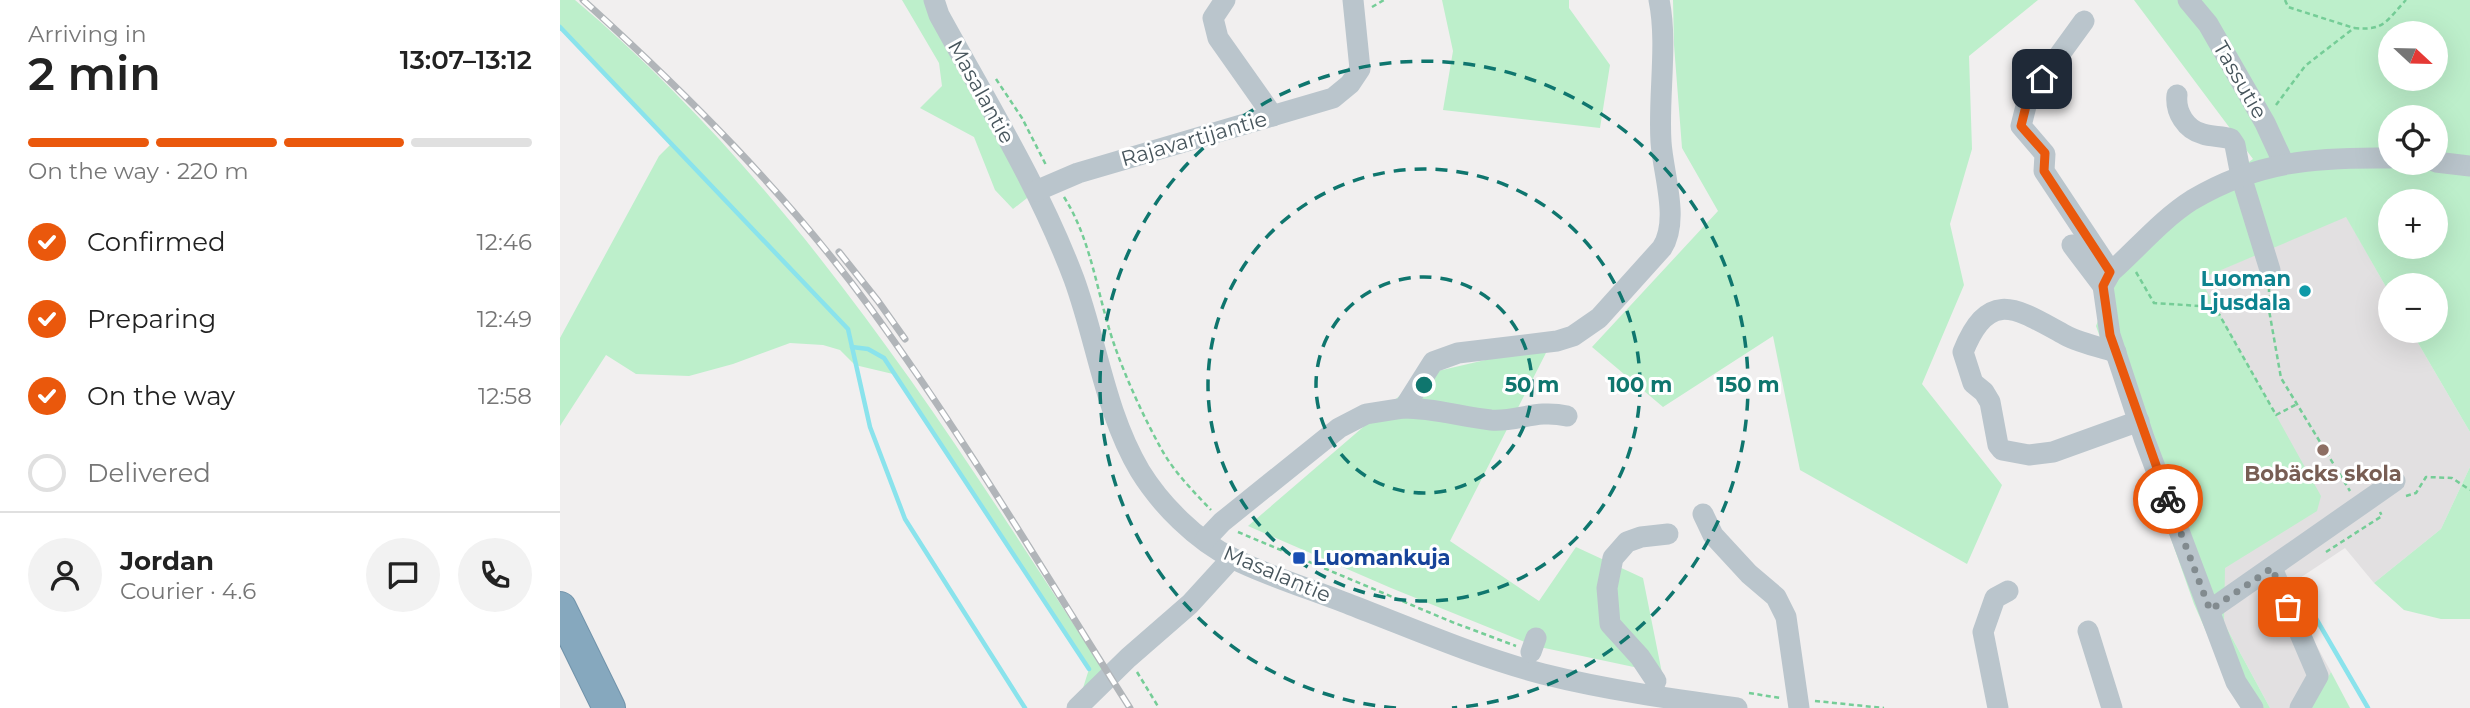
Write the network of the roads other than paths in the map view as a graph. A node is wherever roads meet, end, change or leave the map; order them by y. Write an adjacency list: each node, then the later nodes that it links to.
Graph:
1 (934, 0): 14 (street, Masalantie)
2 (1225, 0): 8 (street)
3 (1353, 0): 8 (street, Rajavartijantie)
4 (1659, 0): 19 (street)
5 (2188, 0): 11 (street, Tassutie)
6 (2084, 21): 17 (street)
7 (2177, 95): 13 (street)
8 (1273, 116): 14 (street, Rajavartijantie)
9 (2378, 158): 11 (street)
10 (2448, 163): 12 (street)
11 (2284, 164): 13 (street)
12 (2470, 166)
13 (2241, 176): 16 (street); 17 (street)
14 (1046, 187): 25 (street, Masalantie)
15 (2072, 245): 17 (street)
16 (2270, 270)
17 (2107, 279): 18 (street)
18 (2116, 352): 21 (street); 21 (street)
19 (1404, 408): 20 (street); 25 (street)
20 (1567, 416)
21 (2139, 421): 30 (street)
22 (2396, 490): 27 (street)
23 (1703, 514): 34 (street)
24 (1668, 534): 32 (street)
25 (1205, 540): 26 (street, Masalantie)
26 (1232, 558): 33 (street, Masalantie); 36 (street)
27 (2272, 568): 30 (street); 40 (street)
28 (2008, 591): 37 (street)
29 (560, 608): 35 (highway)
30 (2210, 610): 39 (street)
31 (2088, 631): 38 (street)
32 (1656, 681)
33 (1743, 701)
34 (1798, 704)
35 (609, 708)
36 (1077, 708)
37 (1998, 708)
38 (2112, 708)
39 (2253, 708)
40 (2300, 708)

